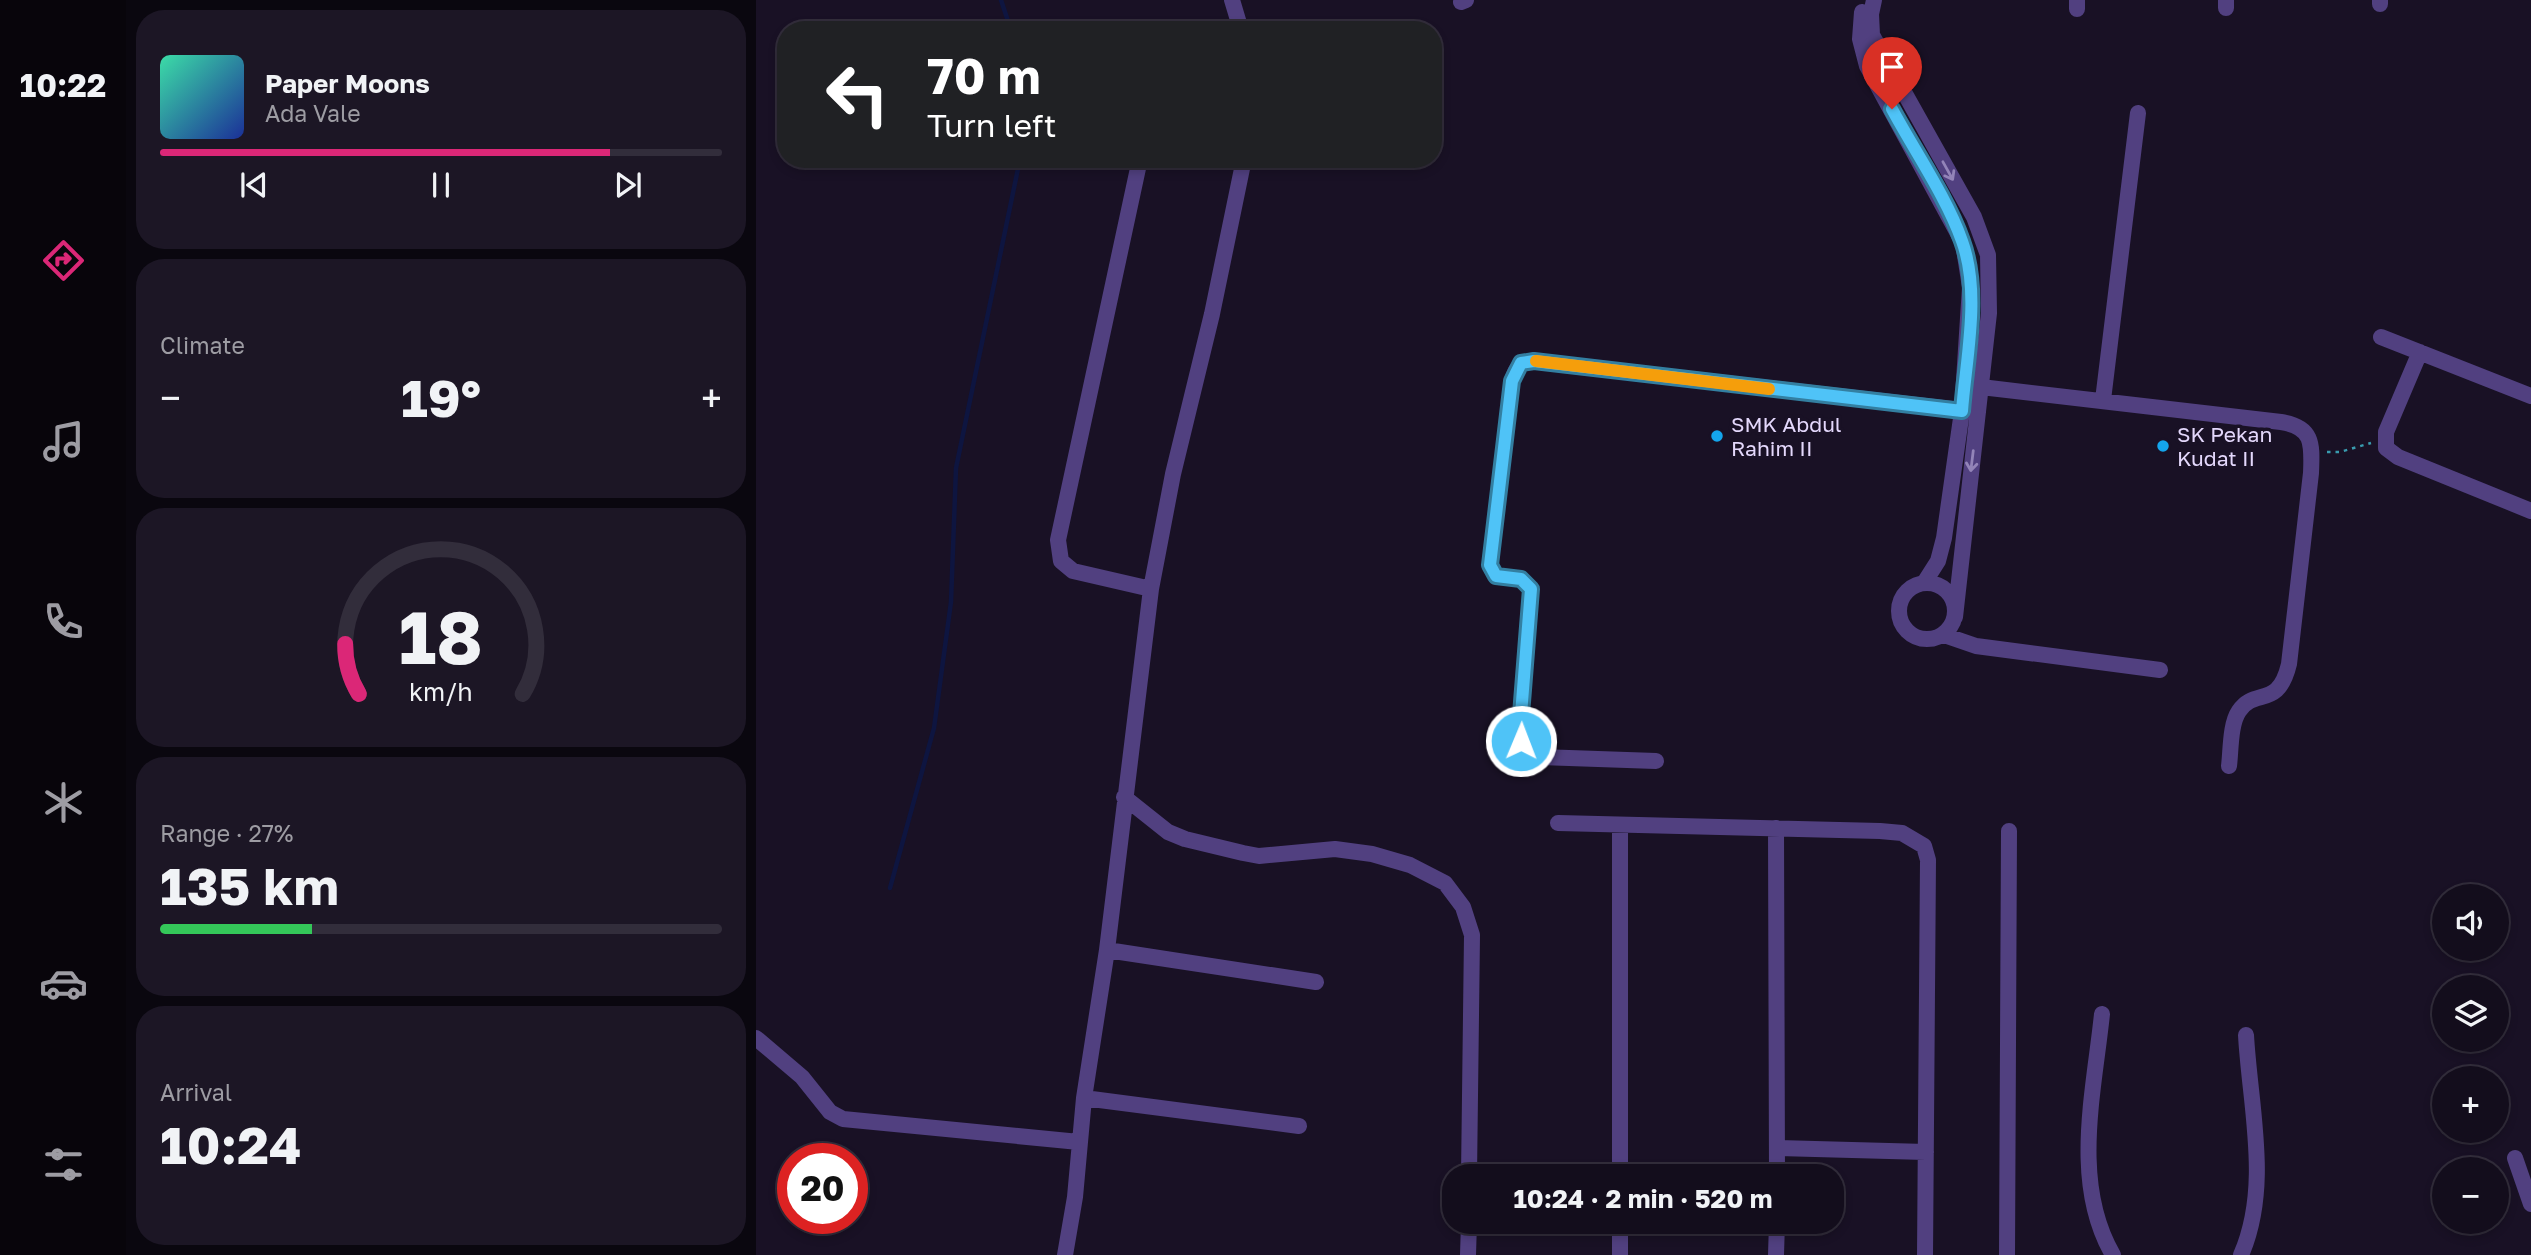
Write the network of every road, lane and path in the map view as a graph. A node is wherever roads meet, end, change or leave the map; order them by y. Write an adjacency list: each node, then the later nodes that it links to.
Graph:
1 (1232, 0): 4 (street)
2 (1865, 0): 13 (street)
3 (1874, 0): 10 (street, one-way to 10)
4 (1238, 21)
5 (2138, 113): 12 (street)
6 (1138, 168): 18 (street)
7 (1242, 168): 18 (street)
8 (2381, 337): 9 (street)
9 (2420, 352): 11 (street); 14 (street)
10 (1980, 387): 12 (street); 13 (street)
11 (2531, 396)
12 (2103, 400): 15 (street)
13 (1970, 412): 17 (street); 19 (street, one-way to 19); 22 (street)
14 (2385, 440): 15 (path); 16 (street)
15 (2311, 445): 23 (street)
16 (2531, 511)
17 (1924, 583): 19 (street); 20 (street)
18 (1151, 589): 24 (street)
19 (1955, 617): 20 (street)
20 (1944, 635): 21 (street)
21 (2160, 670)
22 (1656, 761)
23 (2229, 766)
24 (1124, 797): 29 (street); 40 (street)
25 (1558, 823): 26 (street)
26 (1620, 825): 27 (street); 41 (street)
27 (1776, 828): 37 (street); 38 (street)
28 (2009, 831): 52 (street)
29 (1107, 950): 30 (street); 34 (street)
30 (1316, 982)
31 (2102, 1014): 53 (street)
32 (2246, 1035): 54 (street)
33 (756, 1038): 36 (street)
34 (1084, 1098): 35 (street); 36 (street)
35 (1299, 1126)
36 (1079, 1142): 47 (street)
37 (1778, 1148): 38 (street); 42 (street)
38 (1926, 1152): 51 (street)
39 (2515, 1158): 43 (street)
40 (1469, 1164)
41 (1620, 1164)
42 (1777, 1164)
43 (2531, 1204)
44 (1469, 1234): 48 (street)
45 (1620, 1234): 49 (street)
46 (1777, 1234): 50 (street)
47 (1065, 1255)
48 (1468, 1255)
49 (1620, 1255)
50 (1776, 1255)
51 (1925, 1255)
52 (2007, 1255)
53 (2113, 1255)
54 (2241, 1255)

